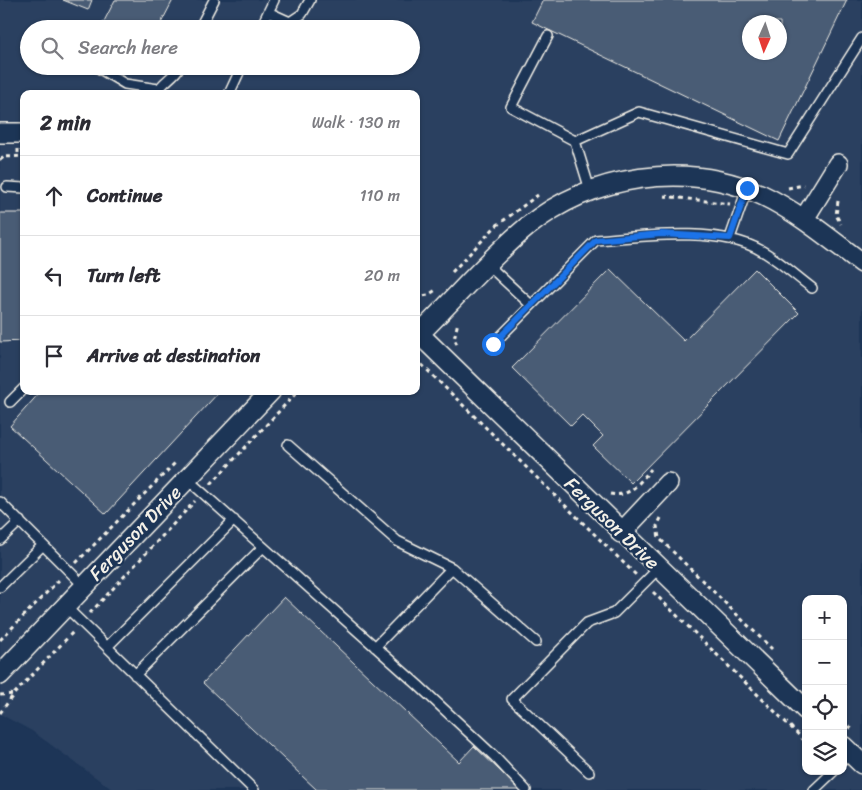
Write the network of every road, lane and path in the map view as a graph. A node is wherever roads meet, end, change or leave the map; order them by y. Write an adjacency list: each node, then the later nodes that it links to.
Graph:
1 (214, 0): 5 (lane)
2 (274, 0): 4 (lane)
3 (310, 0): 8 (lane)
4 (268, 12): 6 (lane); 7 (lane)
5 (204, 20)
6 (264, 20)
7 (286, 20)
8 (293, 20)
9 (548, 36): 19 (lane)
10 (862, 38): 19 (lane)
11 (110, 75): 14 (lane)
12 (175, 75): 15 (lane)
13 (238, 75): 16 (lane)
14 (149, 90)
15 (159, 90)
16 (231, 90)
17 (0, 134): 18 (street)
18 (20, 134)
19 (576, 141): 26 (lane)
20 (20, 157): 21 (path)
21 (0, 160)
22 (838, 164): 30 (street)
23 (7, 187): 24 (lane)
24 (20, 188)
25 (747, 188): 26 (street, Ferguson Drive); 29 (lane); 30 (street, Ferguson Drive)
26 (590, 190): 34 (street, Ferguson Drive)
27 (841, 193): 31 (path)
28 (654, 196): 29 (path)
29 (740, 207): 32 (lane)
30 (804, 219): 33 (street, Ferguson Drive)
31 (842, 226)
32 (730, 238): 35 (lane); 36 (lane)
33 (862, 263)
34 (488, 265): 36 (lane); 38 (street, Ferguson Drive)
35 (812, 288)
36 (531, 306): 40 (lane)
37 (461, 318): 41 (path)
38 (420, 331)
39 (420, 335): 58 (street, Ferguson Drive)
40 (493, 344)
41 (459, 351)
42 (420, 363): 65 (path)
43 (20, 392): 46 (lane)
44 (267, 395): 50 (street, Ferguson Drive)
45 (294, 395): 53 (path)
46 (10, 402)
47 (288, 445): 62 (lane)
48 (178, 460): 64 (path)
49 (651, 469): 52 (path)
50 (187, 479): 53 (lane); 66 (street, Ferguson Drive)
51 (668, 482): 58 (street)
52 (602, 487)
53 (203, 492): 56 (lane); 69 (path)
54 (0, 502): 57 (lane)
55 (667, 512): 74 (path)
56 (234, 520): 61 (lane); 72 (lane)
57 (20, 521): 59 (lane); 60 (lane)
58 (622, 533): 63 (street, Ferguson Drive)
59 (0, 540)
60 (43, 545): 64 (lane); 67 (lane)
61 (263, 547): 73 (lane); 76 (lane)
62 (452, 568): 71 (lane); 73 (lane)
63 (658, 569): 65 (lane); 79 (street, Ferguson Drive)
64 (69, 570): 66 (lane); 70 (path)
65 (644, 583): 81 (path); 82 (lane)
66 (84, 586): 68 (street, Ferguson Drive)
67 (0, 587)
68 (65, 606): 69 (lane); 75 (street, Ferguson Drive)
69 (82, 622): 72 (lane); 77 (path)
70 (0, 640)
71 (536, 642)
72 (106, 647): 76 (lane)
73 (375, 647): 85 (lane)
74 (778, 655)
75 (0, 675)
76 (135, 675): 84 (lane)
77 (14, 694): 78 (path); 80 (path)
78 (0, 695)
79 (802, 706)
80 (0, 714)
81 (802, 738)
82 (589, 772)
83 (830, 775): 86 (lane)
84 (254, 790)
85 (526, 790)
86 (814, 790)

